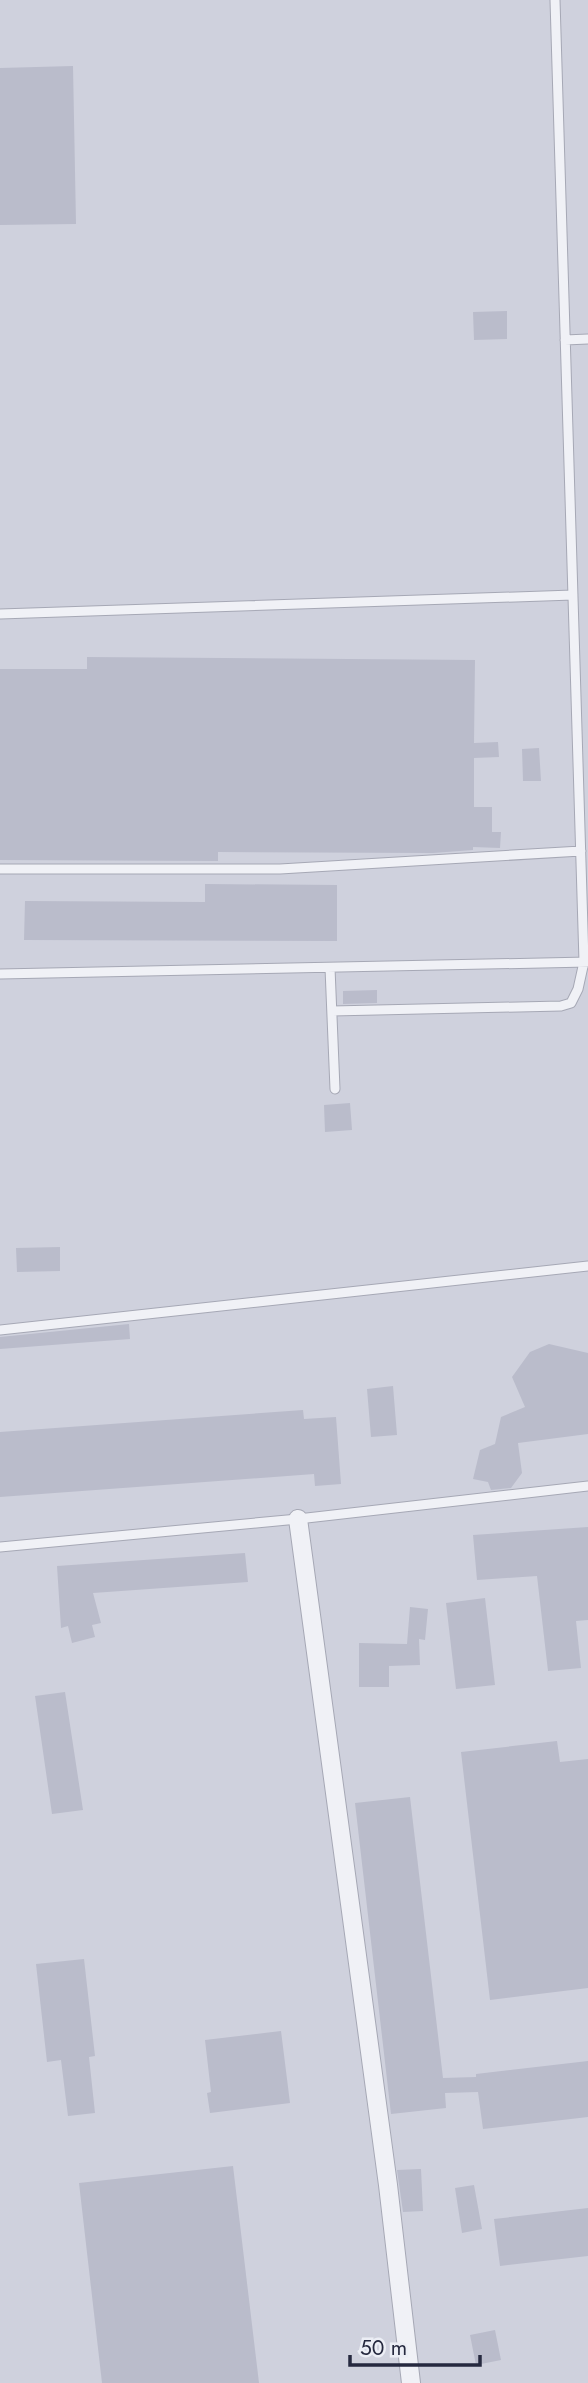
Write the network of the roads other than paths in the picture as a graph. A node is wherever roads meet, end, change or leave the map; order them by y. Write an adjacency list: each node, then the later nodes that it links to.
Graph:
1 (555, 0): 3 (lane)
2 (588, 339): 3 (lane)
3 (565, 340): 4 (lane)
4 (573, 595): 5 (lane); 6 (lane)
5 (0, 614)
6 (581, 851): 7 (lane); 8 (lane)
7 (0, 869)
8 (586, 962): 9 (lane); 11 (lane)
9 (330, 968): 10 (lane); 11 (lane)
10 (0, 974)
11 (332, 1011): 12 (lane)
12 (335, 1089)
13 (588, 1266): 14 (lane)
14 (0, 1330)
15 (588, 1486): 16 (lane)
16 (298, 1519): 17 (lane); 18 (street)
17 (0, 1547)
18 (411, 2383)

